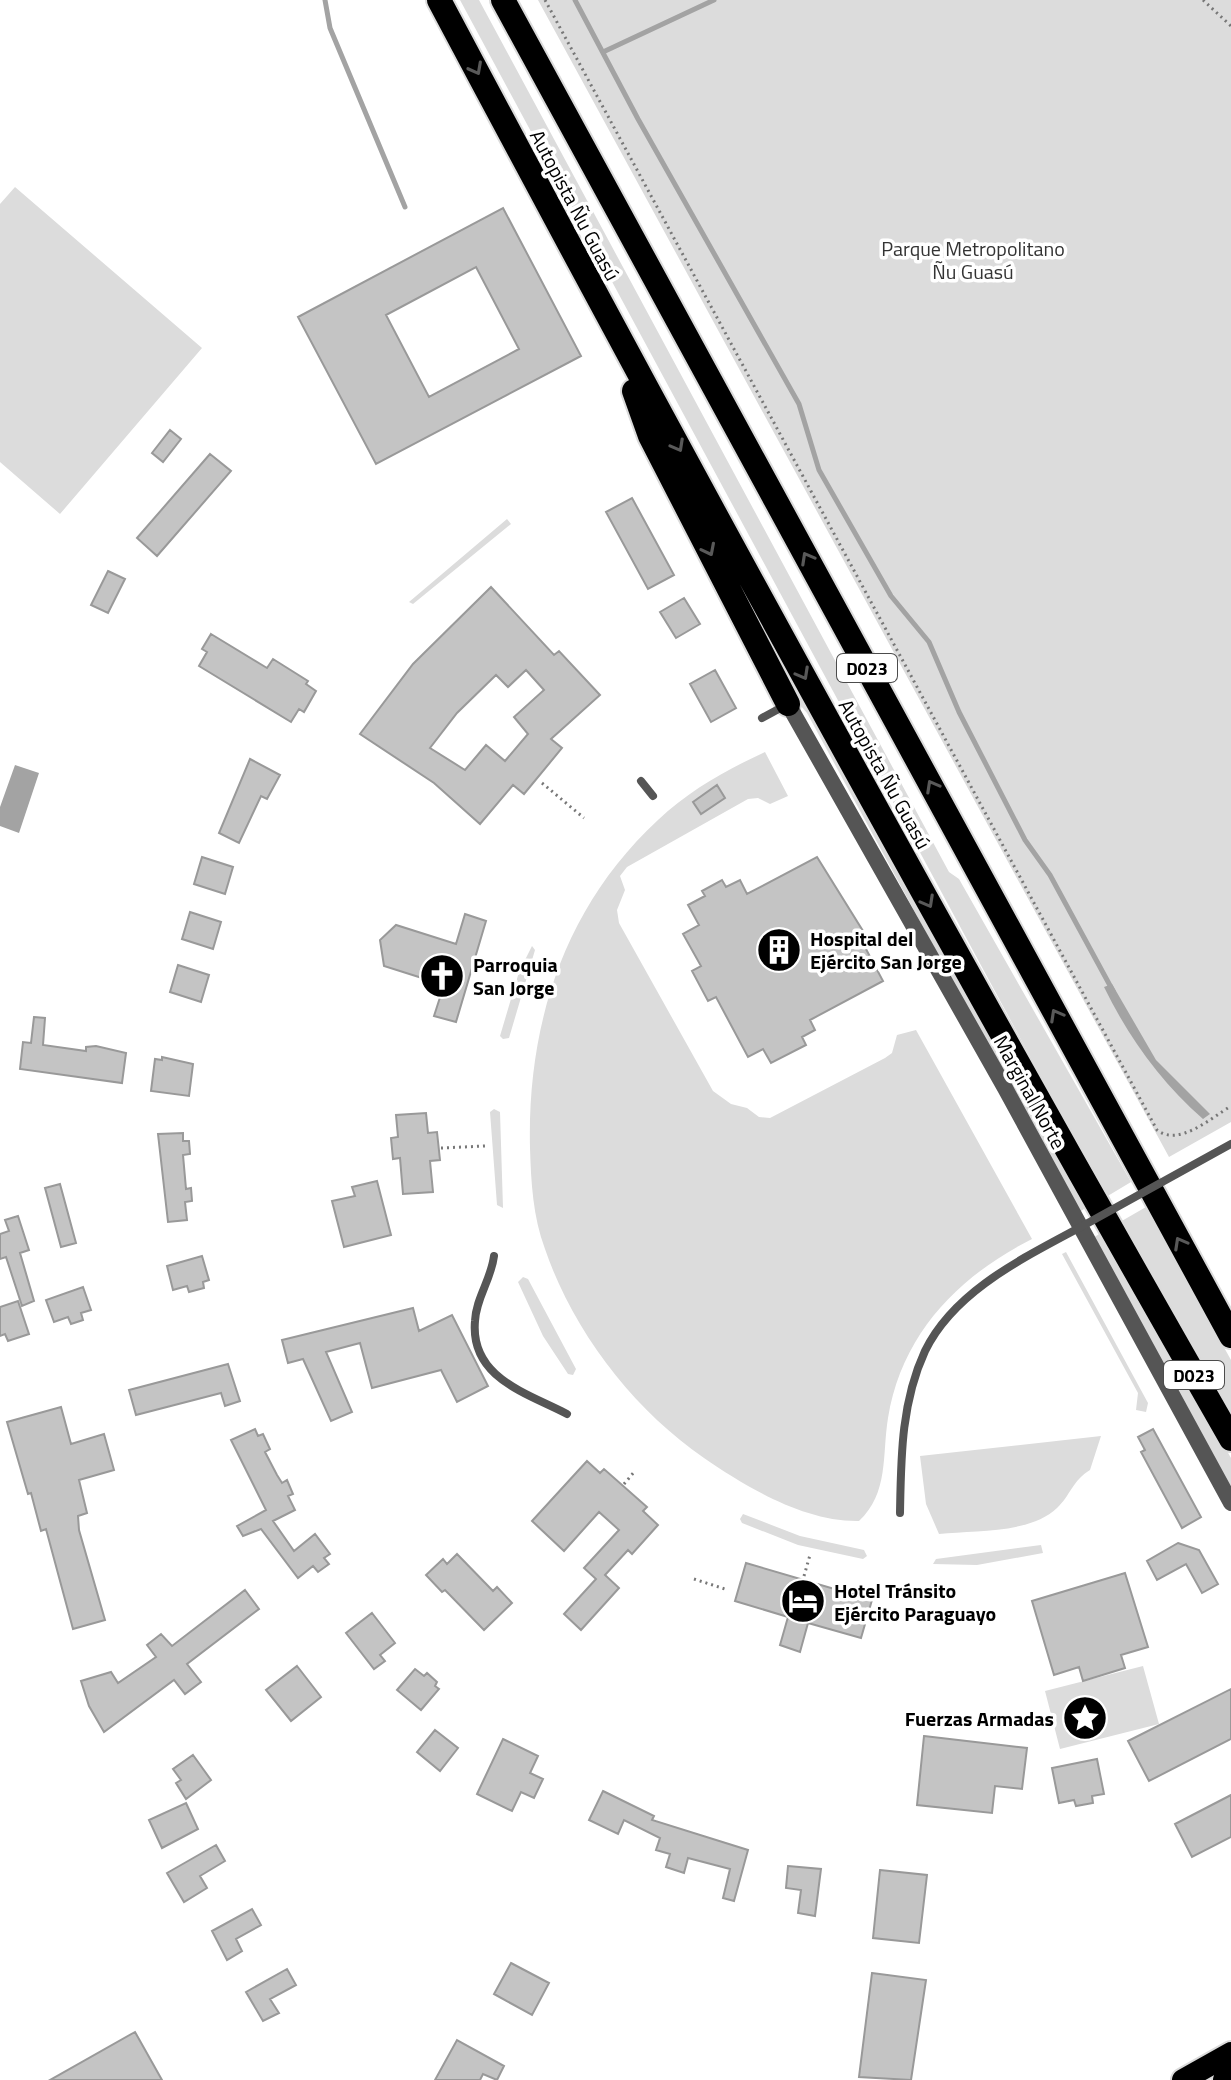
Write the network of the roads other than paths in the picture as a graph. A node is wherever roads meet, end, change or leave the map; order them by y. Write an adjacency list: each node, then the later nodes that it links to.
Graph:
1 (439, 0): 3 (highway, Autopista Ñu Guasú / D023, one-way to 3)
2 (503, 0): 10 (highway, Autopista Ñu Guasú / D023, one-way to 2)
3 (611, 325): 4 (highway, one-way to 4); 14 (highway, Autopista Ñu Guasú / D023, one-way to 14)
4 (788, 704): 5 (lane); 15 (street, Marginal Norte)
5 (762, 718)
6 (641, 781): 7 (lane)
7 (653, 796)
8 (1231, 1144): 16 (lane, bridge)
9 (494, 1256): 13 (lane)
10 (1208, 1293): 11 (highway); 12 (highway, Autopista Ñu Guasú / D023)
11 (1231, 1314)
12 (1231, 1336)
13 (567, 1414)
14 (1231, 1439)
15 (1231, 1503)
16 (900, 1513)
17 (1231, 2053): 19 (highway)
18 (1231, 2076): 20 (highway)
19 (1183, 2080)
20 (1224, 2080)

